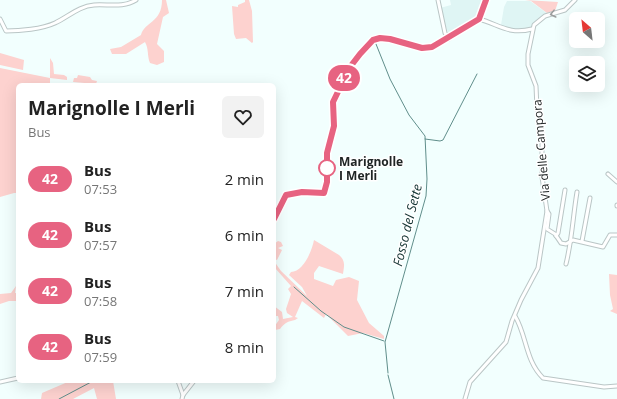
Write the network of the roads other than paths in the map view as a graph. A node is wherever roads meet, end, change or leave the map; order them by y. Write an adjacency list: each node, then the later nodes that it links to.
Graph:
1 (136, 0): 5 (street)
2 (438, 0): 8 (street)
3 (486, 0): 6 (street)
4 (575, 0): 7 (street, one-way to 7)
5 (0, 19)
6 (479, 19): 7 (street); 8 (street)
7 (532, 29): 14 (street, Via delle Campora)
8 (449, 39): 15 (street)
9 (608, 174): 10 (street)
10 (617, 182)
11 (565, 190): 17 (street)
12 (577, 192): 18 (street)
13 (590, 198): 19 (street)
14 (547, 211): 17 (street); 21 (street, Via delle Campora)
15 (276, 215)
16 (617, 235): 19 (street)
17 (556, 236): 18 (street)
18 (570, 240): 19 (street); 20 (street)
19 (582, 242)
20 (566, 264)
21 (515, 316): 26 (street); 29 (street, Via delle Campora)
22 (16, 378): 23 (street)
23 (0, 382)
24 (179, 383): 27 (street)
25 (192, 383): 27 (street)
26 (617, 386)
27 (183, 395): 28 (street)
28 (182, 399)
29 (465, 399)

